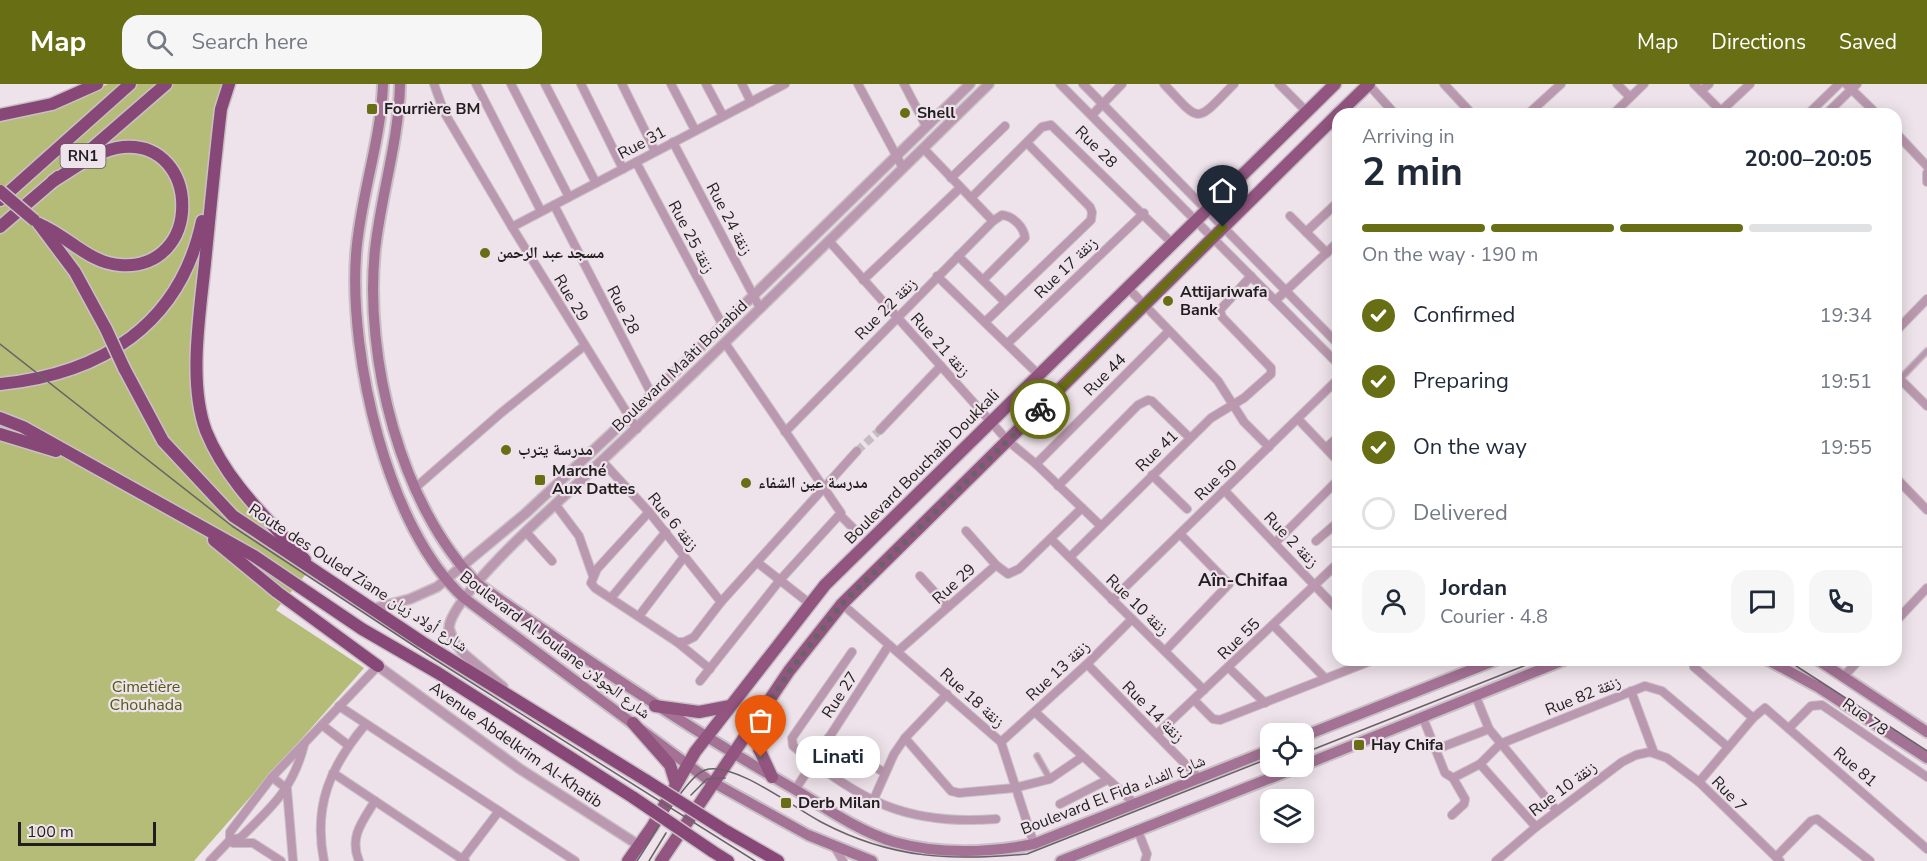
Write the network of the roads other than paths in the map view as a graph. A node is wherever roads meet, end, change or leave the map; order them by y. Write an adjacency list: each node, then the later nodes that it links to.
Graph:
1 (97, 84): 53 (highway)
2 (130, 84): 80 (highway, RN1)
3 (166, 84): 73 (highway, RN1)
4 (229, 84): 68 (highway)
5 (383, 84): 102 (main road, Boulevard Al Joulane شارع الجولان)
6 (400, 84): 103 (main road, Boulevard Al Joulane شارع الجولان)
7 (434, 84): 91 (street, Rue 29)
8 (476, 84): 83 (street)
9 (512, 84): 78 (street)
10 (545, 84): 75 (street)
11 (580, 84): 69 (street)
12 (622, 84): 64 (street)
13 (671, 84): 59 (street)
14 (706, 84): 55 (street)
15 (742, 84): 40 (street)
16 (858, 84): 65 (street)
17 (904, 84): 57 (street)
18 (970, 84): 57 (street, Boulevard Maâti Bouabid)
19 (989, 84): 63 (street, Boulevard Maâti Bouabid)
20 (1060, 84): 54 (street)
21 (1083, 84): 41 (street)
22 (1122, 84): 41 (street)
23 (1164, 84): 24 (street)
24 (1234, 84)
25 (1279, 84): 52 (street)
26 (1335, 84): 52 (main road, Boulevard Bouchaib Doukkali)
27 (1369, 84): 42 (main road); 43 (street)
28 (1445, 84): 44 (street)
29 (1561, 84): 45 (street)
30 (1617, 84): 39 (street)
31 (1644, 84): 39 (street)
32 (1694, 84): 38 (street)
33 (1709, 84): 38 (street)
34 (1749, 84): 48 (street)
35 (1839, 84): 49 (street)
36 (780, 85): 40 (street, Rue 31)
37 (1852, 86): 50 (street); 51 (street)
38 (1701, 92): 47 (street)
39 (1630, 97): 46 (street)
40 (751, 102): 55 (street, Rue 31)
41 (1102, 104): 54 (street); 84 (street)
42 (1344, 108)
43 (1390, 108)
44 (1467, 108)
45 (1535, 108)
46 (1619, 108)
47 (1717, 108)
48 (1727, 108)
49 (1814, 108)
50 (1832, 108)
51 (1871, 108)
52 (1307, 112): 84 (main road, Boulevard Bouchaib Doukkali)
53 (0, 115)
54 (1092, 115): 87 (street)
55 (723, 116): 59 (street, Rue 31)
56 (1332, 120): 92 (main road)
57 (926, 126): 65 (street, Boulevard Maâti Bouabid)
58 (1005, 126): 72 (street)
59 (695, 130): 61 (street, Rue 31)
60 (1902, 139): 67 (street)
61 (673, 142): 64 (street, Rue 31); 108 (street, Rue 24 زنقة)
62 (1027, 142): 79 (street, Rue 28); 85 (street, Rue 28); 111 (street)
63 (923, 148): 70 (street, Boulevard Maâti Bouabid); 72 (street)
64 (655, 151): 66 (street, Rue 31)
65 (896, 156): 70 (street); 108 (street, Boulevard Maâti Bouabid)
66 (636, 162): 69 (street, Rue 31); 117 (street, Rue 25 زنقة)
67 (1927, 165)
68 (214, 167): 129 (highway); 183 (highway)
69 (623, 168): 75 (street, Rue 31)
70 (903, 168): 95 (street, Boulevard Maâti Bouabid)
71 (1927, 173): 74 (street)
72 (951, 178): 76 (street)
73 (53, 181): 89 (highway); 90 (highway, RN1)
74 (1927, 182)
75 (596, 183): 78 (street, Rue 31)
76 (960, 188): 79 (street); 104 (street)
77 (0, 191): 89 (highway, Route des Ouled Ziane شارع أولاد زيان, bridge)
78 (569, 197): 81 (street, Rue 31)
79 (971, 198): 88 (street)
80 (0, 200)
81 (554, 205): 83 (street, Rue 31); 131 (street, Rue 28)
82 (1332, 208): 93 (street)
83 (542, 211): 91 (street, Rue 31)
84 (1207, 211): 87 (main road, Boulevard Bouchaib Doukkali); 92 (street)
85 (1144, 213): 96 (street, Rue 28); 121 (street, Rue 17 زنقة)
86 (1290, 216): 93 (street)
87 (1197, 220): 94 (street); 96 (main road, Boulevard Bouchaib Doukkali)
88 (993, 221): 99 (street, Rue 22 زنقة); 105 (street)
89 (37, 222): 183 (highway, Route des Ouled Ziane شارع أولاد زيان, bridge)
90 (0, 227)
91 (512, 227): 122 (street, Rue 29)
92 (1223, 227): 94 (main road); 107 (street)
93 (1306, 232): 98 (street)
94 (1213, 237): 101 (street); 112 (main road)
95 (828, 241): 104 (street, Rue 21 زنقة); 113 (street, Boulevard Maâti Bouabid)
96 (1172, 243): 106 (main road, Boulevard Bouchaib Doukkali)
97 (1332, 248): 98 (street)
98 (1327, 253): 107 (street)
99 (958, 256): 100 (street, Rue 22 زنقة); 105 (street)
100 (937, 276): 114 (street, Rue 22 زنقة); 115 (street)
101 (1251, 276): 110 (street); 132 (street, Rue 41)
102 (355, 279): 103 (main road); 187 (main road, Boulevard Al Joulane شارع الجولان)
103 (373, 280): 155 (main road, Boulevard Al Joulane شارع الجولان)
104 (863, 280): 114 (street, Rue 21 زنقة)
105 (983, 280): 111 (street)
106 (1127, 287): 112 (street); 127 (main road, Boulevard Bouchaib Doukkali)
107 (1287, 290): 110 (street); 119 (street)
108 (754, 296): 113 (street, Rue 24 زنقة); 117 (street, Boulevard Maâti Bouabid)
109 (1927, 299): 116 (street)
110 (1276, 300): 124 (street)
111 (1005, 302): 115 (street)
112 (1144, 305): 118 (street); 143 (main road)
113 (760, 308): 120 (street, Boulevard Maâti Bouabid)
114 (896, 317): 125 (street, Rue 21 زنقة); 140 (street, Rue 22 زنقة)
115 (985, 322): 121 (street)
116 (1902, 325)
117 (723, 326): 131 (street, Boulevard Maâti Bouabid)
118 (1169, 331): 132 (street); 151 (street, Rue 44)
119 (1332, 338)
120 (725, 343): 138 (street, Boulevard Maâti Bouabid); 140 (street)
121 (1008, 343): 127 (street)
122 (584, 346): 134 (street, Rue 29); 155 (street)
123 (1927, 351): 126 (street)
124 (1332, 358)
125 (941, 366): 137 (street, Rue 21 زنقة); 139 (street)
126 (1902, 373)
127 (1039, 375): 137 (main road, Boulevard Bouchaib Doukkali)
128 (1902, 381): 133 (street)
129 (0, 384)
130 (1332, 386): 136 (street, Rue 50)
131 (652, 395): 134 (street, Boulevard Maâti Bouabid)
132 (1235, 404): 142 (street, Rue 41); 145 (street)
133 (1927, 406)
134 (629, 417): 138 (street, Rue 29); 181 (street, Boulevard Maâti Bouabid)
135 (0, 418): 149 (highway)
136 (1298, 419): 145 (street, Rue 50); 146 (street)
137 (991, 422): 143 (street, Rue 21 زنقة); 195 (main road, Boulevard Bouchaib Doukkali)
138 (637, 429): 150 (street, Boulevard Maâti Bouabid)
139 (880, 430)
140 (785, 432): 156 (street)
141 (0, 434): 149 (highway)
142 (1190, 438): 152 (street, Rue 41); 154 (street)
143 (1008, 441): 151 (street, Rue 21 زنقة); 197 (main road)
144 (1332, 442): 146 (street)
145 (1269, 447): 157 (street, Rue 50)
146 (1326, 448): 148 (street)
147 (858, 451): 156 (street)
148 (1332, 454)
149 (80, 459): 166 (highway)
150 (602, 461): 159 (street, Boulevard Maâti Bouabid); 163 (street, Rue 6 زنقة)
151 (1036, 464): 154 (street, Rue 21 زنقة)
152 (1152, 475): 161 (street); 165 (street, Rue 41)
153 (1902, 484): 162 (street)
154 (1058, 486): 160 (street, Rue 21 زنقة)
155 (415, 488): 181 (main road, Boulevard Al Joulane شارع الجولان)
156 (823, 488): 164 (street); 179 (street)
157 (1224, 490): 172 (street, Rue 50); 175 (street, Rue 2 زنقة)
158 (1332, 490): 175 (street)
159 (555, 504): 170 (street, Boulevard Maâti Bouabid); 184 (street)
160 (1082, 508): 165 (street, Rue 21 زنقة); 173 (street, Rue 29)
161 (1187, 509)
162 (1927, 510)
163 (649, 512): 171 (street, Rue 6 زنقة); 184 (street)
164 (840, 515): 168 (street); 186 (street)
165 (1101, 526): 177 (street, Rue 41)
166 (200, 527): 210 (highway); 305 (highway, bridge)
167 (1332, 527): 174 (street)
168 (854, 529)
169 (966, 531): 180 (street)
170 (526, 532): 178 (street); 188 (street, Boulevard Maâti Bouabid)
171 (666, 532): 176 (street, Rue 6 زنقة); 192 (street)
172 (1180, 534): 193 (street, Rue 50); 207 (street)
173 (1051, 539): 177 (street, Rue 10 زنقة); 180 (street, Rue 29)
174 (1317, 541)
175 (1275, 543): 189 (street, Rue 2 زنقة)
176 (684, 557): 194 (street, Rue 6 زنقة); 201 (street)
177 (1070, 557): 193 (street, Rue 10 زنقة)
178 (552, 561)
179 (758, 563): 186 (street); 194 (street)
180 (996, 565): 198 (street, Rue 29)
181 (462, 568): 187 (street, Boulevard Maâti Bouabid); 188 (main road, Boulevard Al Joulane شارع الجولان)
182 (1332, 569): 189 (street, Rue 55)
183 (318, 574): 199 (highway, Route des Ouled Ziane شارع أولاد زيان)
184 (593, 576): 192 (street)
185 (920, 576): 198 (street)
186 (780, 580): 195 (street); 219 (street)
187 (446, 582): 191 (main road, Boulevard Al Joulane شارع الجولان); 199 (street, Boulevard Maâti Bouabid)
188 (478, 584): 191 (street, Boulevard Maâti Bouabid); 231 (main road, Boulevard Al Joulane شارع الجولان)
189 (1315, 585): 196 (street, Rue 2 زنقة); 203 (street, Rue 55)
190 (1927, 588): 200 (street)
191 (464, 598): 227 (street, Boulevard Maâti Bouabid); 237 (main road, Boulevard Al Joulane شارع الجولان)
192 (611, 598): 201 (street)
193 (1112, 600): 202 (street, Rue 10 زنقة)
194 (721, 602): 204 (street)
195 (809, 603): 232 (main road, Boulevard Bouchaib Doukkali)
196 (1332, 603)
197 (842, 604): 205 (street, Rue 18 زنقة); 236 (main road)
198 (948, 607): 206 (street, Rue 29)
199 (372, 609): 227 (highway, Route des Ouled Ziane شارع أولاد زيان)
200 (1902, 615)
201 (639, 616): 204 (street)
202 (1132, 619): 207 (street, Rue 10 زنقة); 209 (street, Rue 13 زنقة)
203 (1273, 625): 218 (street, Rue 55); 221 (street)
204 (677, 642): 219 (street)
205 (889, 645): 206 (street, Rue 18 زنقة); 246 (street, Rue 27)
206 (898, 651): 225 (street, Rue 18 زنقة)
207 (1165, 651): 223 (street, Rue 10 زنقة)
208 (852, 652): 260 (street)
209 (1087, 664): 233 (street, Rue 13 زنقة); 244 (street, Rue 14 زنقة)
210 (378, 666): 230 (street); 292 (street, Avenue Abdelkrim Al-Khatib)
211 (1357, 666): 221 (street)
212 (1476, 666): 242 (main road)
213 (1550, 666): 226 (main road)
214 (1779, 666): 259 (main road)
215 (1827, 666): 220 (main road)
216 (1854, 666): 220 (street)
217 (1694, 667): 235 (street)
218 (1229, 668): 223 (street, Rue 55); 229 (street)
219 (710, 669): 222 (street)
220 (1844, 677): 243 (main road)
221 (1325, 678): 229 (street)
222 (700, 681)
223 (1204, 690): 228 (street, Rue 55)
224 (1631, 691): 250 (street, Rue 82 زنقة); 253 (street, Rue 82 زنقة); 254 (street)
225 (947, 694): 247 (street); 248 (street, Rue 18 زنقة)
226 (1476, 697): 234 (main road); 240 (street)
227 (519, 700): 306 (highway, Route des Ouled Ziane شارع أولاد زيان, bridge)
228 (1194, 700): 229 (street); 244 (street, Rue 55)
229 (1265, 703)
230 (339, 706): 238 (street); 239 (street)
231 (655, 706): 232 (main road); 245 (main road, Boulevard Al Joulane شارع الجولان)
232 (730, 706): 245 (main road, Boulevard Bouchaib Doukkali)
233 (1035, 712): 248 (street, Rue 13 زنقة); 258 (street)
234 (1423, 718): 252 (street); 261 (main road)
235 (1753, 718): 241 (street, Rue 81); 253 (street)
236 (756, 722): 256 (main road); 268 (main road)
237 (633, 723): 262 (main road, Boulevard Al Joulane شارع الجولان); 276 (main road)
238 (322, 725): 249 (street); 251 (street)
239 (365, 725): 251 (street); 284 (street)
240 (1488, 727): 250 (street); 252 (street)
241 (1789, 728): 266 (street, Rue 78); 294 (street, Rue 81)
242 (1314, 732)
243 (1927, 732)
244 (1157, 734): 272 (street, Rue 14 زنقة)
245 (705, 738): 256 (main road, Boulevard Al Joulane شارع الجولان); 262 (main road, Boulevard Bouchaib Doukkali)
246 (828, 738): 260 (street, Rue 27); 265 (street)
247 (905, 738): 265 (street); 277 (street)
248 (1001, 742): 277 (street, Rue 18 زنقة)
249 (304, 744): 267 (street); 278 (street)
250 (1500, 744): 263 (street); 285 (street)
251 (348, 745): 264 (street)
252 (1436, 747): 270 (street)
253 (1728, 747): 274 (street)
254 (1654, 753): 274 (street, Rue 7); 285 (street, Rue 10 زنقة)
255 (1260, 754): 272 (main road, Boulevard El Fida شارع الفداء)
256 (734, 755): 268 (main road, Boulevard El Fida شارع الفداء); 275 (main road)
257 (1037, 756): 271 (street)
258 (1082, 757): 271 (street); 273 (street)
259 (1927, 758)
260 (813, 760): 279 (street, Rue 27); 281 (street)
261 (1314, 761)
262 (687, 764): 275 (main road, Boulevard Al Joulane شارع الجولان); 276 (main road, Boulevard Bouchaib Doukkali)
263 (1480, 764): 270 (street); 288 (street)
264 (333, 773): 280 (street); 301 (street)
265 (885, 773): 281 (street)
266 (1926, 774)
267 (272, 777): 278 (street); 290 (street)
268 (772, 777): 279 (main road, Boulevard El Fida شارع الفداء)
269 (1274, 777): 289 (main road)
270 (1453, 778): 286 (street)
271 (1050, 779): 277 (street)
272 (1200, 779): 283 (main road, Boulevard El Fida شارع الفداء)
273 (1107, 780): 282 (street); 283 (street)
274 (1699, 782): 295 (street, Rue 7)
275 (715, 783): 293 (main road); 297 (main road)
276 (676, 784): 292 (main road, Boulevard Bouchaib Doukkali)
277 (1014, 788): 291 (street, Rue 18 زنقة)
278 (287, 789): 290 (street); 300 (street)
279 (795, 790): 291 (main road, Boulevard El Fida شارع الفداء)
280 (375, 801): 296 (street); 302 (street)
281 (873, 801): 287 (street)
282 (1060, 804)
283 (1135, 804): 291 (main road, Boulevard El Fida شارع الفداء)
284 (499, 811): 296 (street); 303 (street)
285 (1557, 811): 288 (street, Rue 10 زنقة)
286 (1452, 815)
287 (996, 819)
288 (1536, 827): 311 (street, Rue 10 زنقة)
289 (1138, 831): 309 (main road); 310 (street)
290 (227, 842): 298 (street); 299 (street)
291 (1034, 844)
292 (640, 846): 304 (main road, Boulevard Bouchaib Doukkali)
293 (834, 846): 307 (street); 308 (main road)
294 (1927, 849)
295 (1778, 859): 312 (street)
296 (463, 860)
297 (664, 860)
298 (210, 861)
299 (280, 861)
300 (293, 861)
301 (324, 861)
302 (359, 861)
303 (575, 861)
304 (628, 861)
305 (728, 861)
306 (778, 861)
307 (843, 861)
308 (872, 861)
309 (1061, 861)
310 (1145, 861)
311 (1496, 861)
312 (1870, 861)

